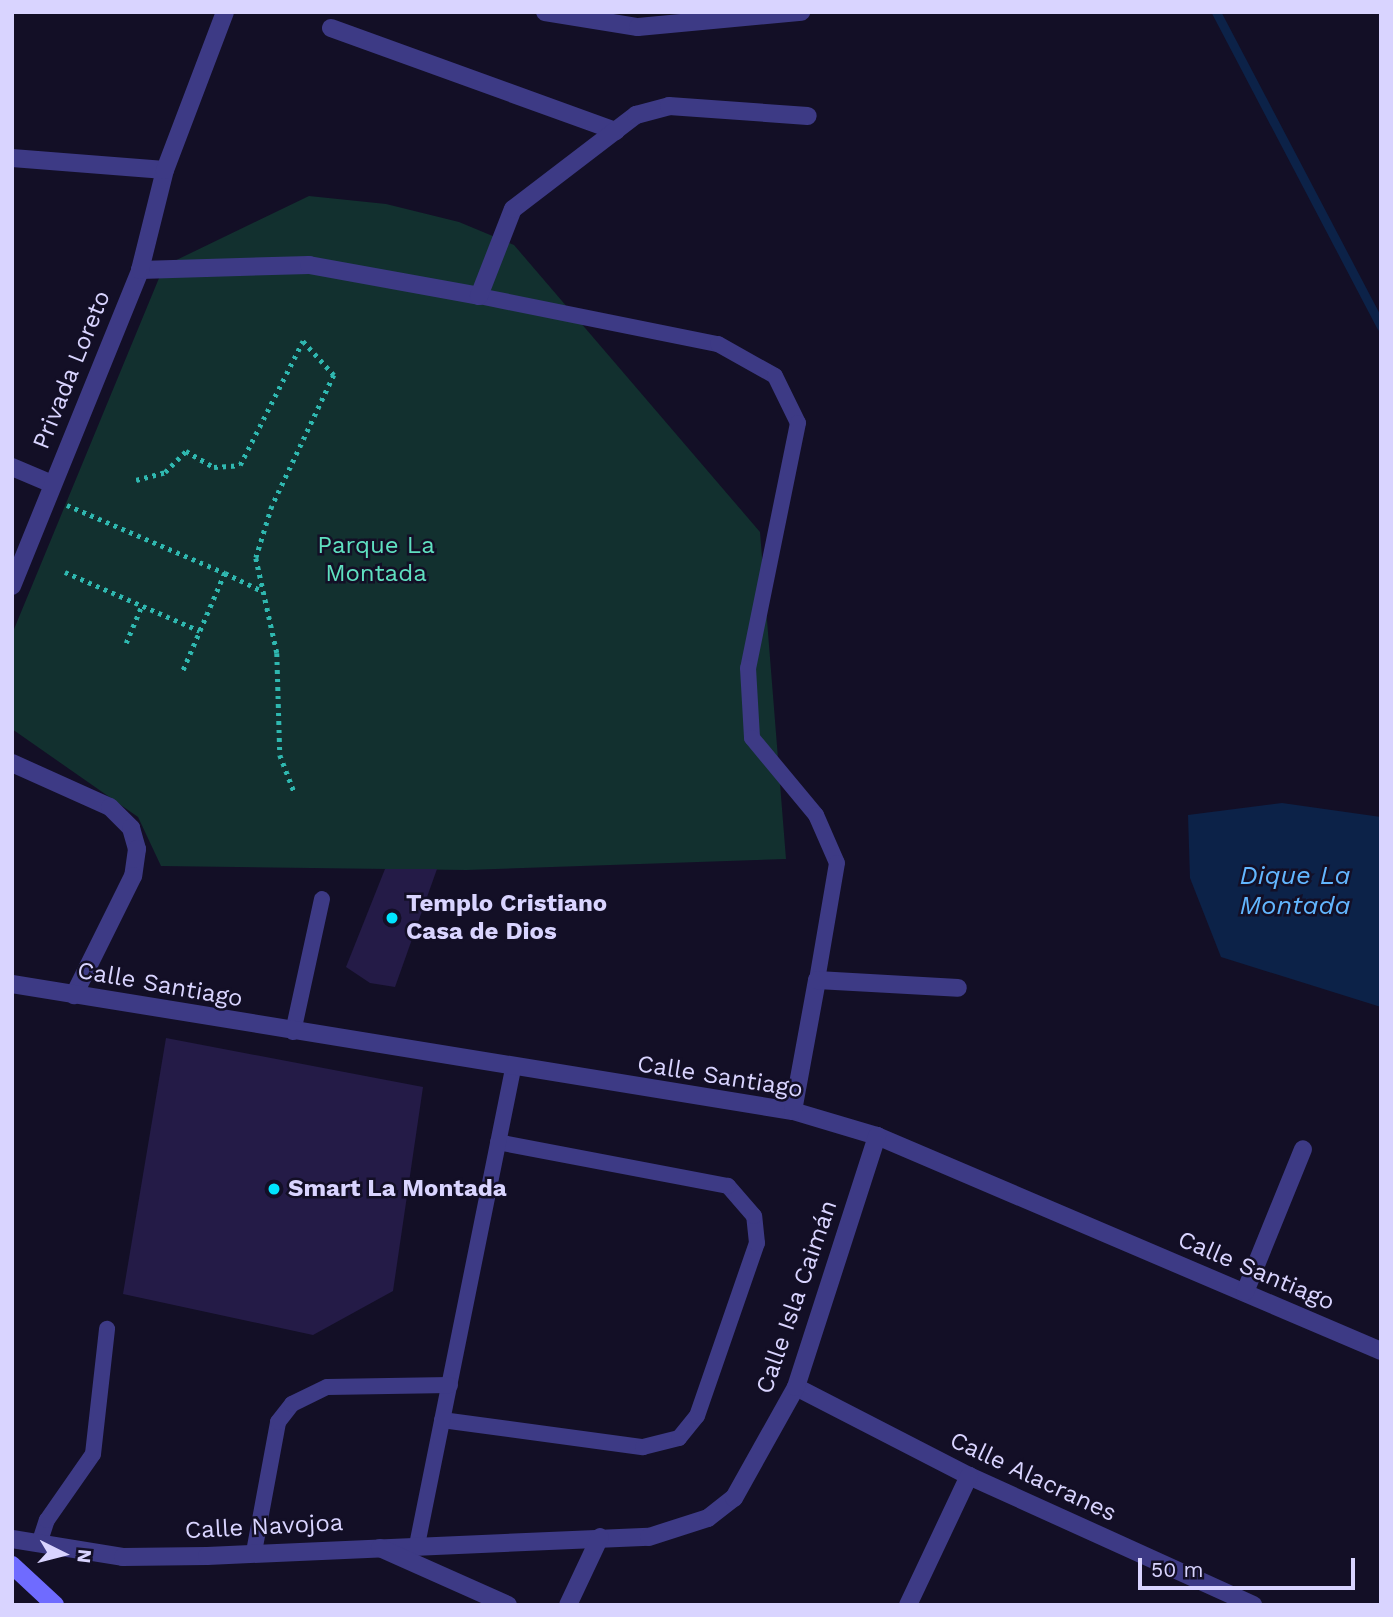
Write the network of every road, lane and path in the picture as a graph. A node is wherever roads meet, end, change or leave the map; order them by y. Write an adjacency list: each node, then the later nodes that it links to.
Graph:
1 (225, 12): 8 (street, Privada Loreto)
2 (545, 12): 3 (street)
3 (801, 12)
4 (331, 28): 6 (street)
5 (808, 116): 6 (street)
6 (616, 131): 10 (street)
7 (12, 158): 8 (street)
8 (165, 170): 9 (street, Privada Loreto)
9 (140, 270): 10 (street); 13 (street, Privada Loreto)
10 (480, 296): 25 (lane)
11 (12, 467): 13 (street)
12 (136, 480): 17 (path)
13 (49, 490): 15 (path); 16 (street, Privada Loreto)
14 (65, 572): 18 (path)
15 (225, 573): 17 (path); 19 (path)
16 (12, 586)
17 (263, 592): 23 (path)
18 (142, 605): 19 (path); 20 (path)
19 (200, 631): 21 (path)
20 (126, 643)
21 (183, 671)
22 (12, 764): 28 (street)
23 (294, 792)
24 (322, 899): 29 (lane)
25 (817, 980): 27 (street); 31 (street)
26 (12, 984): 28 (street, Calle Santiago)
27 (958, 988)
28 (74, 995): 29 (street, Calle Santiago)
29 (293, 1032): 30 (street, Calle Santiago)
30 (513, 1070): 31 (street, Calle Santiago); 33 (lane)
31 (793, 1111): 32 (street, Calle Santiago)
32 (877, 1136): 35 (street, Calle Santiago); 39 (street, Calle Isla Caimán)
33 (498, 1142): 38 (lane); 40 (lane)
34 (1303, 1149): 35 (street)
35 (1245, 1292): 37 (street, Calle Santiago)
36 (107, 1329): 44 (lane)
37 (1381, 1351)
38 (450, 1385): 40 (lane); 47 (lane)
39 (796, 1387): 41 (street, Calle Alacranes); 42 (street, Calle Isla Caimán)
40 (442, 1420): 45 (lane)
41 (969, 1476): 52 (street); 53 (street, Calle Alacranes)
42 (600, 1537): 45 (street, Calle Isla Caimán); 51 (street)
43 (12, 1539): 44 (street, Calle Navojoa)
44 (39, 1544): 47 (street, Calle Navojoa)
45 (417, 1545): 46 (street, Calle Isla Caimán)
46 (377, 1547): 47 (street, Calle Navojoa); 50 (street, Calle Navojoa)
47 (254, 1552)
48 (12, 1565): 49 (main road)
49 (55, 1605)
50 (508, 1605)
51 (568, 1605)
52 (908, 1605)
53 (1254, 1605)

